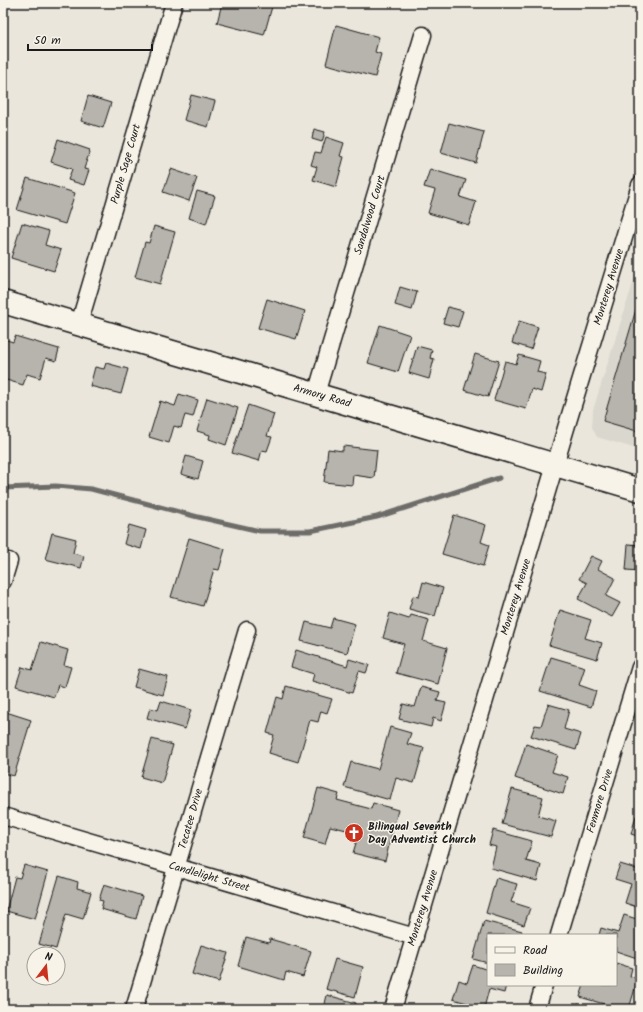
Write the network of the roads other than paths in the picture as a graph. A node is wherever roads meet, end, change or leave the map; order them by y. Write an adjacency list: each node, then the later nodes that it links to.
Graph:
1 (174, 3): 5 (street, Purple Sage Court)
2 (423, 35): 6 (street, Sandalwood Court)
3 (640, 186): 7 (street, Monterey Avenue)
4 (3, 302): 5 (main road, Armory Road)
5 (79, 324): 6 (main road, Armory Road)
6 (316, 394): 7 (main road, Armory Road)
7 (555, 465): 8 (main road, Armory Road); 16 (street, Monterey Avenue)
8 (640, 490)
9 (9, 561): 10 (street)
10 (3, 581)
11 (247, 630): 14 (street, Tecatee Drive)
12 (640, 667): 15 (street, Fenmore Drive)
13 (3, 816): 14 (street, Candlelight Street)
14 (177, 868): 16 (street, Candlelight Street); 18 (street, Tecatee Drive)
15 (559, 934)
16 (415, 937): 19 (street, Monterey Avenue)
17 (544, 986): 20 (street)
18 (134, 1009)
19 (393, 1009)
20 (537, 1009)

